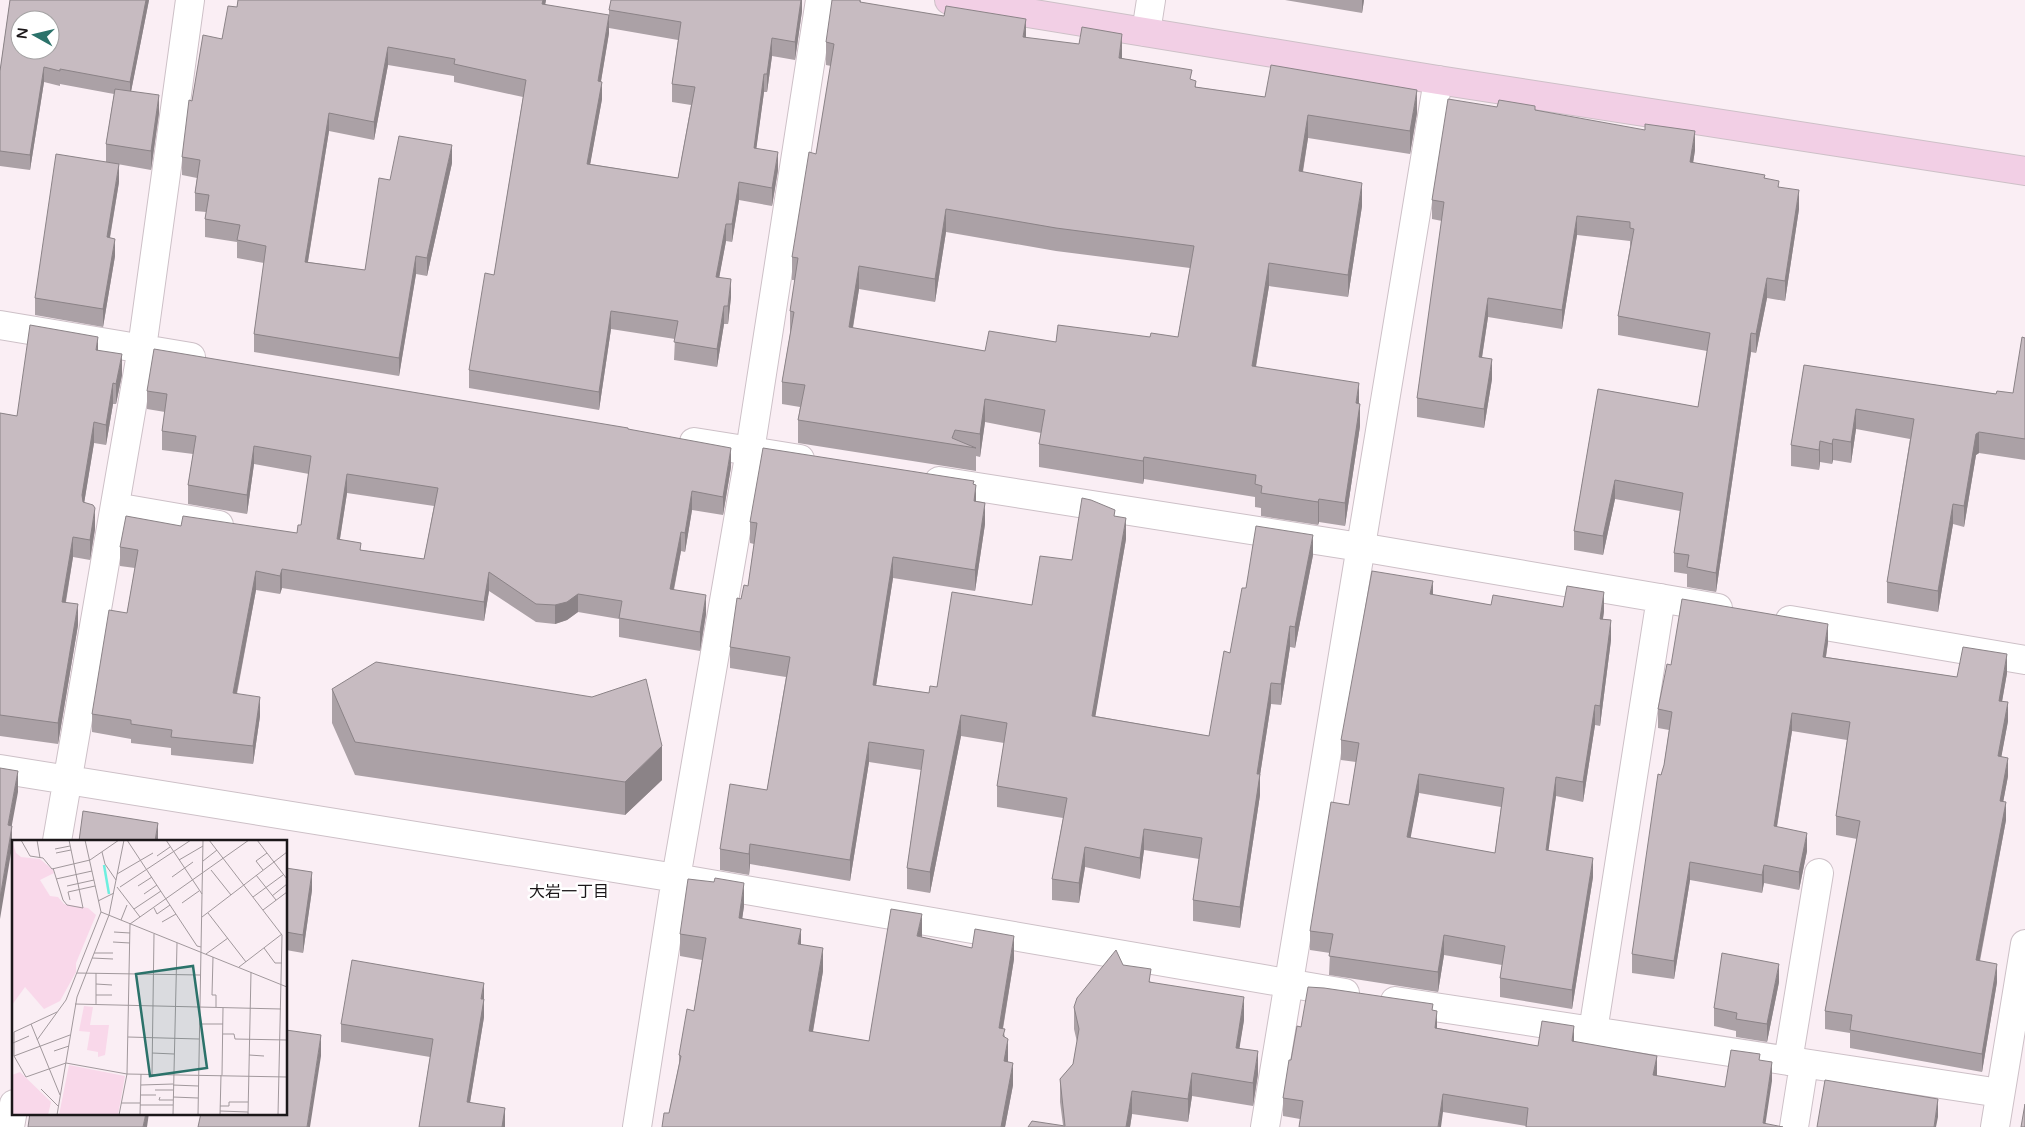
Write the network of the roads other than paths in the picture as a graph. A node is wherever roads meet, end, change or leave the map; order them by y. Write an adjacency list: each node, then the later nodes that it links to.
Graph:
1 (190, 0): 9 (street)
2 (820, 0): 12 (street)
3 (949, 0): 5 (street)
4 (1151, 0): 5 (street)
5 (1146, 32): 6 (street)
6 (1438, 80): 7 (street); 17 (street)
7 (2025, 171)
8 (0, 325): 9 (street)
9 (142, 348): 10 (street); 15 (street)
10 (211, 360)
11 (672, 438): 12 (street)
12 (750, 451): 13 (street); 26 (street)
13 (829, 464)
14 (918, 477): 17 (street)
15 (114, 507): 16 (street); 23 (street)
16 (243, 529)
17 (1360, 547): 18 (street); 28 (street)
18 (1661, 598): 19 (street); 29 (street)
19 (1740, 611)
20 (1769, 616): 21 (street)
21 (2025, 660)
22 (0, 769): 23 (street)
23 (67, 780): 24 (street); 26 (street)
24 (57, 840)
25 (1819, 873): 30 (street)
26 (676, 878): 28 (street); 34 (street)
27 (2025, 944): 31 (street)
28 (1288, 985): 29 (street); 35 (street)
29 (1593, 1031): 30 (street)
30 (1796, 1062): 31 (street); 36 (street)
31 (2000, 1093): 37 (street)
32 (12, 1114): 33 (street)
33 (10, 1127)
34 (637, 1127)
35 (1265, 1127)
36 (1794, 1127)
37 (1995, 1127)

